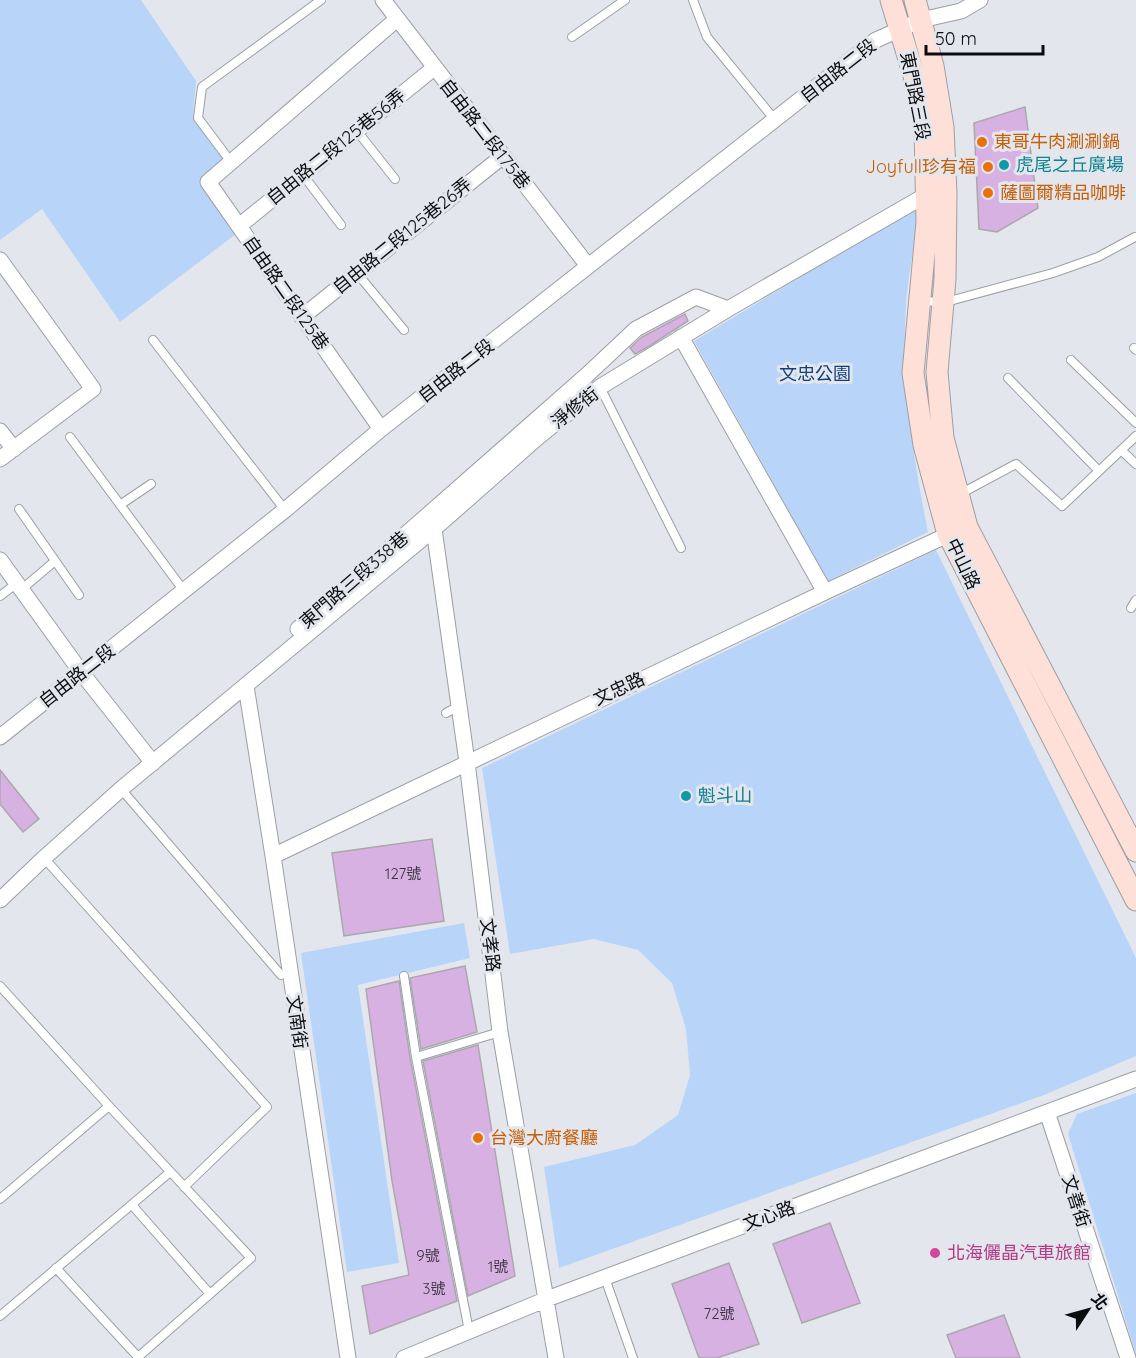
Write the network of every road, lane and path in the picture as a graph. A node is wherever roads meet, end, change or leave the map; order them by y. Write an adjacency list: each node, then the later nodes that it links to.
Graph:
1 (321, 0): 15 (lane)
2 (383, 0): 8 (street, 自由路二段175巷)
3 (625, 0): 10 (lane)
4 (693, 0): 12 (lane)
5 (891, 0): 9 (main road, 東門路三段)
6 (980, 0): 7 (street, 自由路二段)
7 (918, 10): 9 (street, 自由路二段); 18 (main road, 東門路三段)
8 (396, 19): 11 (street, 自由路二段175巷); 15 (street)
9 (900, 28): 12 (street, 自由路二段); 18 (main road, 東門路三段)
10 (572, 38)
11 (434, 68): 13 (street, 自由路二段125巷56弄); 14 (street, 自由路二段175巷)
12 (775, 120): 23 (street, 自由路二段)
13 (357, 131): 16 (street, 自由路二段125巷56弄); 17 (lane)
14 (503, 156): 23 (street, 自由路二段175巷); 24 (street, 自由路二段125巷26弄)
15 (231, 162): 20 (street, 自由路二段125巷)
16 (303, 175): 19 (lane); 20 (street, 自由路二段125巷56弄)
17 (395, 179)
18 (936, 194): 25 (main road, 中山路); 26 (main road, 中山路); 27 (street, 淨修街)
19 (341, 225)
20 (239, 226): 28 (street, 自由路二段125巷)
21 (1135, 237): 26 (lane)
22 (0, 260): 40 (street)
23 (588, 266): 36 (street, 自由路二段)
24 (356, 272): 28 (street, 自由路二段125巷26弄); 29 (lane)
25 (918, 300): 26 (lane); 51 (main road, 中山路)
26 (942, 303): 46 (main road, 中山路)
27 (728, 309): 30 (street, 淨修街); 63 (street, 東門路三段338巷)
28 (302, 317): 36 (street, 自由路二段125巷)
29 (404, 330)
30 (681, 337): 34 (street, 淨修街); 57 (street)
31 (153, 340): 49 (lane)
32 (1071, 360): 35 (lane)
33 (1008, 378): 44 (lane)
34 (600, 387): 50 (street, 淨修街); 52 (lane)
35 (1136, 423)
36 (381, 429): 49 (street, 自由路二段)
37 (0, 431): 40 (street)
38 (1136, 436): 41 (lane)
39 (70, 437): 47 (lane)
40 (14, 449): 42 (street)
41 (1121, 450): 43 (lane); 44 (lane)
42 (0, 459)
43 (1136, 464)
44 (1098, 470): 46 (lane)
45 (151, 484): 47 (lane)
46 (959, 495): 51 (main road, 中山路)
47 (120, 505): 56 (lane)
48 (19, 509): 54 (lane)
49 (285, 510): 56 (street, 自由路二段)
50 (434, 529): 63 (street, 淨修街); 65 (street, 文孝路)
51 (958, 530): 57 (street, 文忠路); 68 (main road, 中山路); 72 (main road, 中山路)
52 (681, 548)
53 (0, 560): 55 (street)
54 (55, 561): 55 (lane); 58 (lane)
55 (19, 586): 59 (lane); 62 (street)
56 (184, 591): 62 (street, 自由路二段)
57 (825, 592): 65 (street, 文忠路)
58 (79, 595)
59 (0, 596)
60 (1136, 600): 61 (lane)
61 (1131, 608)
62 (81, 672): 64 (street, 自由路二段); 66 (street)
63 (246, 686): 66 (street, 東門路三段338巷); 69 (street, 文南街)
64 (0, 737)
65 (467, 762): 69 (street, 文忠路); 76 (street, 文孝路)
66 (153, 763): 67 (street, 東門路三段338巷)
67 (121, 789): 70 (street, 東門路三段338巷); 73 (lane)
68 (1136, 851)
69 (273, 856): 93 (street, 文南街)
70 (44, 858): 71 (street, 東門路三段338巷); 82 (lane)
71 (0, 900)
72 (1136, 900)
73 (281, 975)
74 (404, 976): 77 (lane)
75 (0, 986): 79 (lane)
76 (500, 1032): 77 (lane); 88 (street, 文孝路)
77 (416, 1057): 90 (lane)
78 (1136, 1079): 80 (street, 文心路)
79 (109, 1106): 81 (lane); 83 (lane)
80 (1047, 1112): 86 (street, 文心路); 96 (street, 文善街)
81 (170, 1173): 82 (lane); 84 (lane)
82 (184, 1187): 87 (lane)
83 (0, 1199)
84 (132, 1205): 85 (lane); 87 (lane)
85 (56, 1268): 89 (lane); 92 (lane)
86 (605, 1278): 88 (street, 文心路); 95 (lane)
87 (210, 1294): 92 (lane)
88 (547, 1299): 90 (street, 文心路); 94 (street, 文孝路)
89 (0, 1316)
90 (469, 1331): 91 (street, 文心路)
91 (407, 1357)
92 (137, 1358)
93 (348, 1358)
94 (556, 1358)
95 (633, 1358)
96 (1128, 1358)

